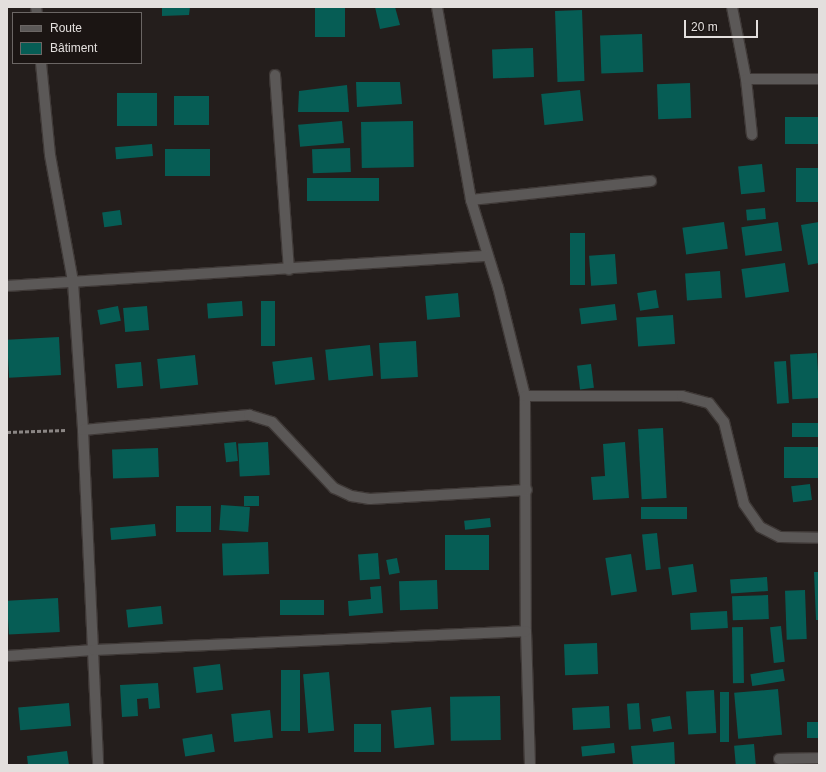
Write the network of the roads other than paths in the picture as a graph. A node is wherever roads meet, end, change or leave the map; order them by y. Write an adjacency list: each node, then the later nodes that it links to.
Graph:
1 (437, 7): 9 (street)
2 (732, 7): 5 (street)
3 (41, 64): 12 (street)
4 (275, 75): 11 (street)
5 (746, 79): 6 (street); 7 (street)
6 (819, 79)
7 (752, 135)
8 (651, 181): 9 (street)
9 (471, 200): 10 (street)
10 (487, 256): 11 (street); 14 (street)
11 (288, 268): 12 (street)
12 (73, 282): 13 (street); 15 (street)
13 (7, 286)
14 (525, 396): 16 (street); 17 (street)
15 (83, 430): 16 (street); 19 (street)
16 (527, 490): 18 (street)
17 (819, 538)
18 (526, 631): 19 (street); 24 (street)
19 (94, 650): 20 (street); 23 (street)
20 (7, 656)
21 (819, 758): 22 (street)
22 (780, 759)
23 (98, 765)
24 (530, 765)

